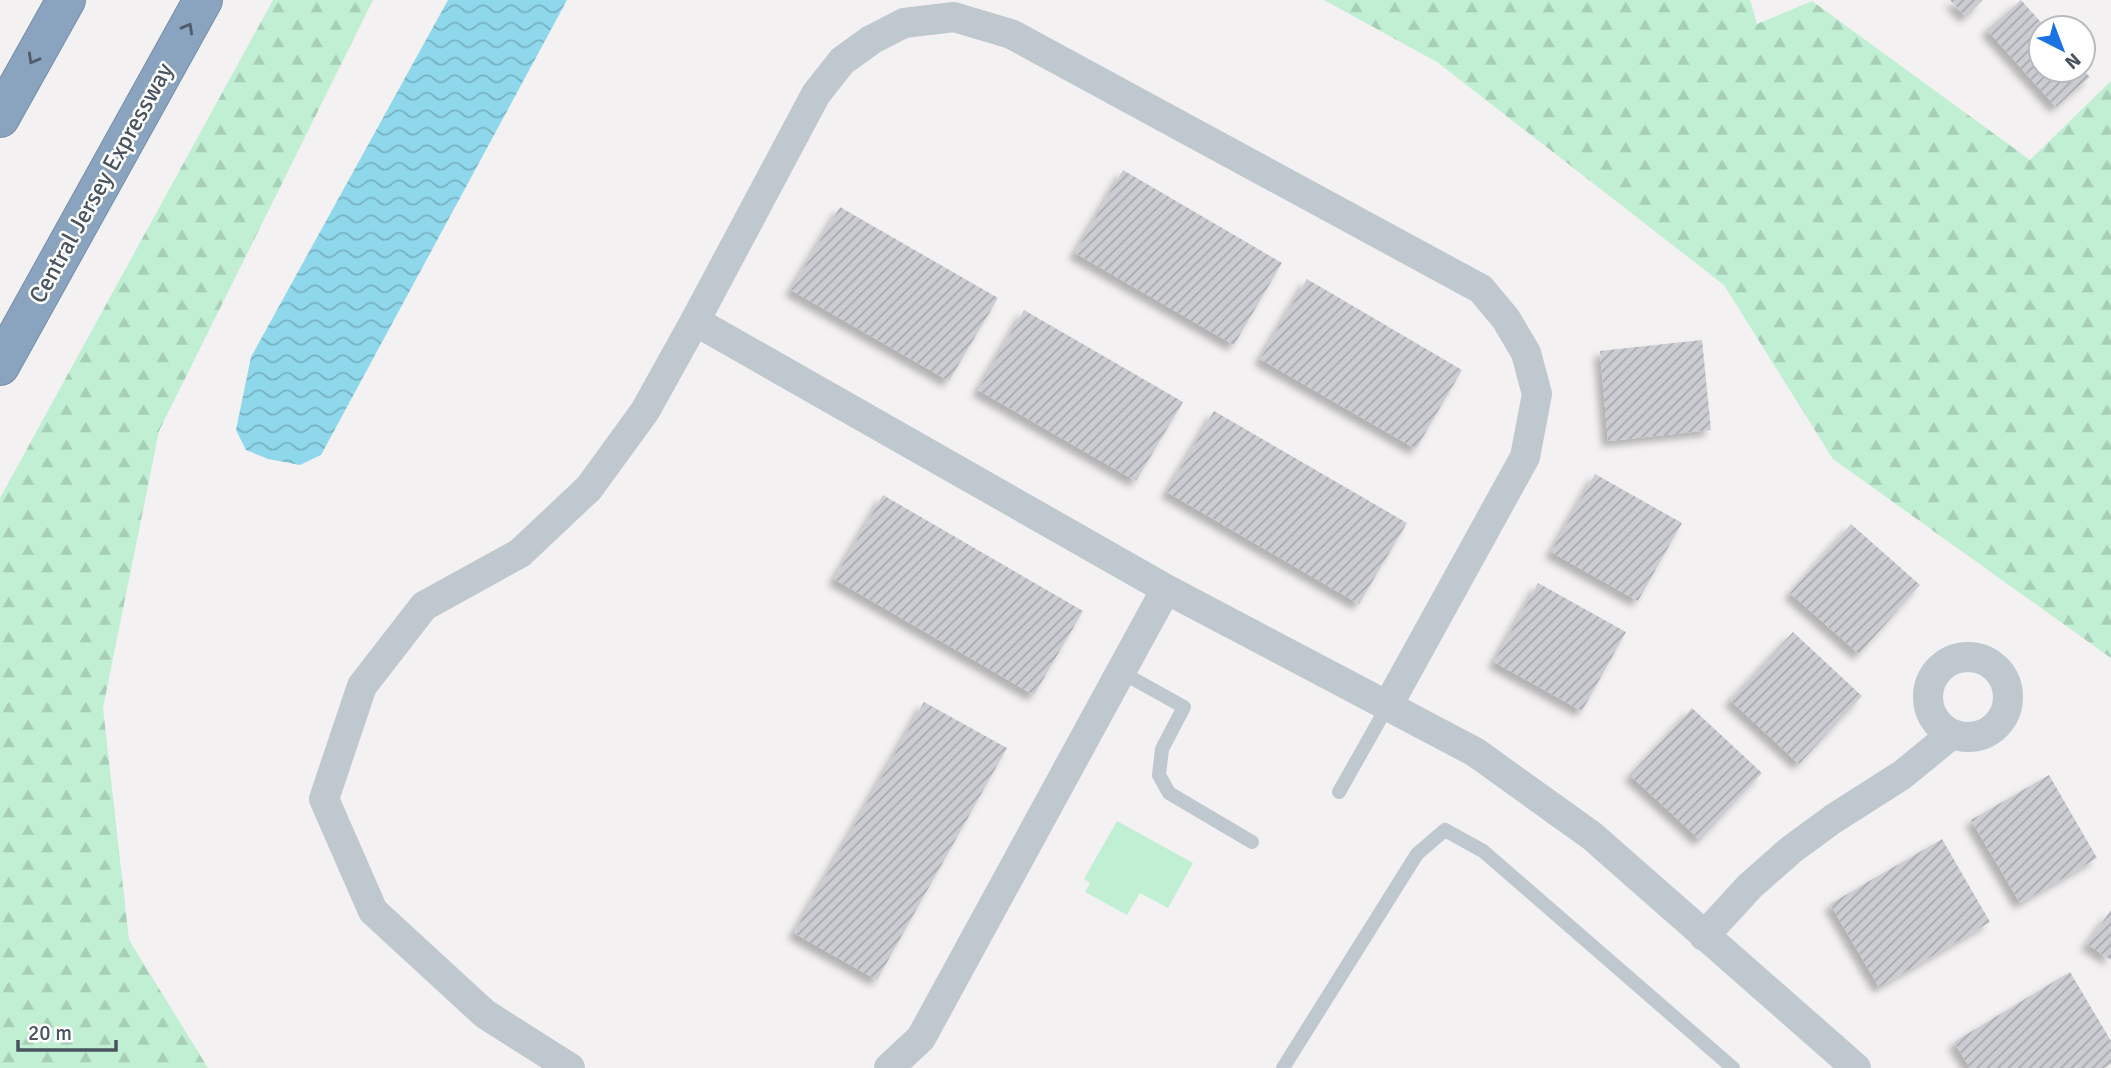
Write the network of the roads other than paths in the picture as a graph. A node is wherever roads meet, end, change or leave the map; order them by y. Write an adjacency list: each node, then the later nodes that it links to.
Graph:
1 (66, 0): 3 (highway, one-way to 3)
2 (204, 0): 5 (highway, Central Jersey Expressway, one-way to 2)
3 (0, 118)
4 (695, 321): 6 (street); 8 (street); 13 (street)
5 (0, 366)
6 (1166, 589): 7 (street); 8 (street)
7 (1121, 672): 11 (lane); 14 (street)
8 (1387, 707): 10 (lane); 12 (street)
9 (1952, 734): 12 (street)
10 (1339, 792)
11 (1252, 842)
12 (1704, 936): 17 (street)
13 (570, 1068)
14 (889, 1068)
15 (1283, 1068): 16 (lane)
16 (1733, 1068)
17 (1856, 1068)

